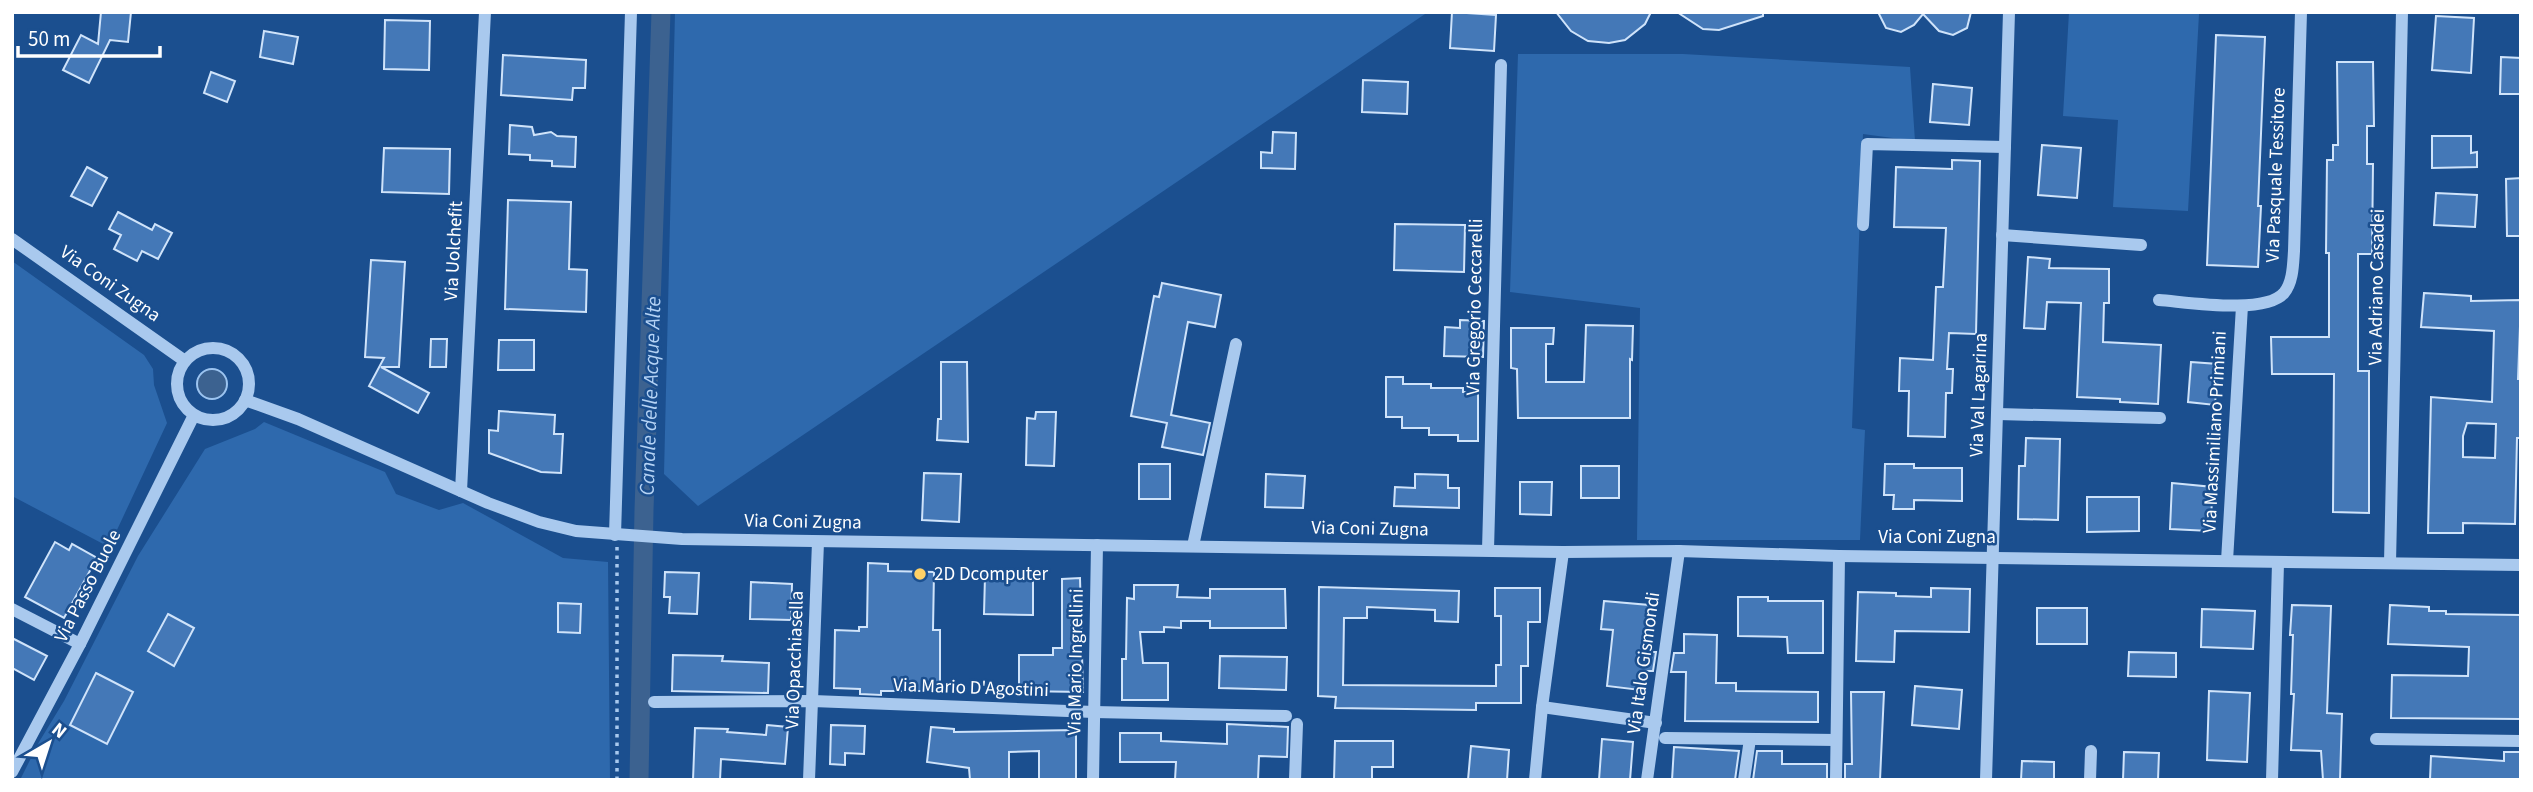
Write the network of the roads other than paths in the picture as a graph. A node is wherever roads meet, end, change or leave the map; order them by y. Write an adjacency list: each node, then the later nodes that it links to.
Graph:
1 (485, 12): 20 (street, Via Uolchefit)
2 (631, 12): 21 (street)
3 (2010, 12): 7 (street, Via Val Lagarina)
4 (2301, 12): 13 (street, Via Pasquale Tessitore)
5 (2402, 12): 32 (street, Via Adriano Casadei)
6 (1501, 65): 25 (street, Via Gregorio Ceccarelli)
7 (2005, 148): 8 (street); 9 (street, Via Val Lagarina)
8 (1863, 225)
9 (2002, 235): 11 (street); 17 (street, Via Val Lagarina)
10 (12, 239): 15 (street, Via Coni Zugna)
11 (2141, 245)
12 (2159, 300): 13 (street, Via Pasquale Tessitore)
13 (2242, 306): 30 (street, Via Massimiliano Primiani)
14 (1236, 344): 24 (street)
15 (185, 361): 16 (street); 18 (street)
16 (244, 400): 18 (street); 20 (street, Via Coni Zugna)
17 (1998, 414): 19 (street); 29 (street, Via Val Lagarina)
18 (194, 415): 35 (street, Via Passo Buole)
19 (2160, 418)
20 (461, 491): 21 (street, Via Coni Zugna)
21 (615, 535): 22 (street, Via Coni Zugna)
22 (818, 541): 23 (street, Via Coni Zugna); 36 (street, Via Opacchiasella)
23 (1097, 545): 24 (street, Via Coni Zugna); 39 (street, Via Mario Ingrellini)
24 (1193, 546): 25 (street, Via Coni Zugna)
25 (1488, 550): 27 (street, Via Coni Zugna)
26 (1679, 551): 27 (street, Via Coni Zugna); 28 (street, Via Coni Zugna); 40 (street, Via Italo Gismondi)
27 (1563, 552): 38 (street)
28 (1839, 556): 29 (street, Via Coni Zugna); 44 (street)
29 (1994, 556): 30 (street, Via Coni Zugna); 55 (street, Via Val Lagarina)
30 (2227, 561): 31 (street, Via Coni Zugna)
31 (2278, 563): 32 (street, Via Coni Zugna); 57 (street)
32 (2390, 563): 33 (street, Via Coni Zugna)
33 (2521, 565)
34 (12, 609): 35 (street)
35 (80, 644): 47 (street, Via Passo Buole)
36 (813, 701): 37 (street, Via Mario D'Agostini); 39 (street, Via Mario D'Agostini); 48 (street, Via Opacchiasella)
37 (654, 702)
38 (1542, 707): 40 (street); 51 (street)
39 (1094, 712): 49 (street, Via Mario Ingrellini); 50 (street, Via Mario D'Agostini)
40 (1656, 723): 52 (street, Via Italo Gismondi)
41 (1665, 738): 42 (street)
42 (1750, 739): 44 (street); 53 (street)
43 (2376, 739): 45 (street)
44 (1836, 740): 54 (street)
45 (2521, 740)
46 (2091, 751): 56 (street)
47 (12, 772)
48 (809, 780)
49 (1093, 780)
50 (1295, 780)
51 (1535, 780)
52 (1647, 780)
53 (1744, 780)
54 (1836, 780)
55 (1986, 780)
56 (2090, 780)
57 (2272, 780)

